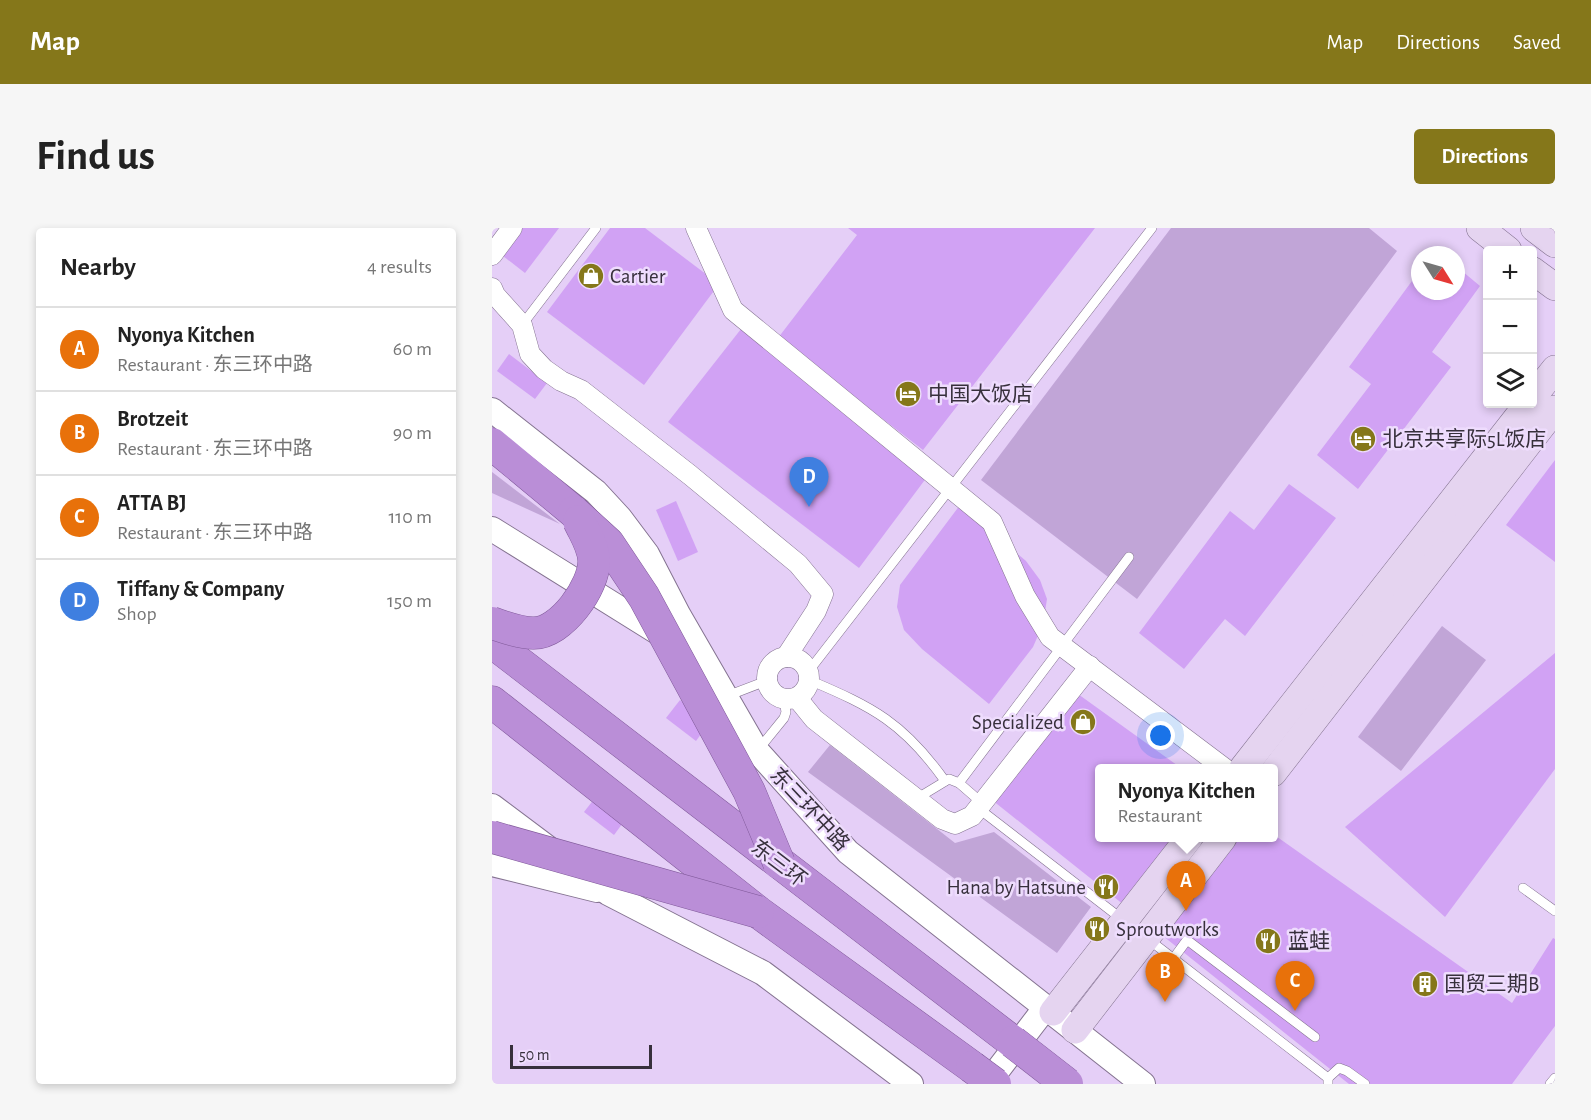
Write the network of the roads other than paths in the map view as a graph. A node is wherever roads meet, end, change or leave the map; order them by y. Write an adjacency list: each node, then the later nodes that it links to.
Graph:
1 (512, 228): 9 (street)
2 (596, 228): 13 (lane)
3 (696, 228): 20 (street)
4 (1152, 228): 20 (lane)
5 (1480, 228): 8 (main road)
6 (1534, 228): 7 (main road)
7 (1555, 244)
8 (1503, 246)
9 (492, 255)
10 (1537, 273): 11 (main road)
11 (1555, 287)
12 (492, 288): 13 (street)
13 (522, 325): 27 (street)
14 (1555, 369): 15 (main road)
15 (1537, 393)
16 (1525, 408): 37 (main road)
17 (1555, 409): 38 (main road)
18 (492, 410): 28 (street)
19 (492, 444): 21 (highway)
20 (952, 489): 26 (street); 30 (lane)
21 (574, 512): 24 (highway, bridge); 47 (highway, bridge)
22 (492, 529): 28 (street, 东三环中路)
23 (1129, 557): 26 (lane)
24 (492, 623)
25 (492, 642): 47 (highway, 东三环)
26 (1062, 646): 29 (street); 40 (lane)
27 (786, 657): 30 (street); 31 (street)
28 (705, 662): 32 (street, 东三环中路)
29 (1090, 666): 36 (street); 42 (street)
30 (809, 676): 33 (street); 39 (lane)
31 (766, 681): 32 (lane); 33 (street)
32 (725, 697): 35 (street, 东三环中路)
33 (790, 699): 35 (lane); 41 (street)
34 (492, 702): 52 (highway)
35 (757, 751): 56 (street, 东三环中路)
36 (1219, 764)
37 (1246, 764)
38 (1278, 767)
39 (945, 781): 40 (lane); 41 (lane)
40 (959, 783): 42 (lane)
41 (916, 799): 42 (street)
42 (980, 805): 53 (lane)
43 (492, 806): 50 (street)
44 (492, 837): 52 (highway, bridge)
45 (1185, 842): 53 (main road)
46 (1219, 842): 54 (main road)
47 (779, 863): 64 (highway, 东三环, bridge)
48 (492, 864): 50 (street)
49 (1523, 888): 51 (lane)
50 (608, 893): 61 (street)
51 (1555, 911)
52 (758, 912): 63 (highway, bridge)
53 (1124, 921): 56 (main road)
54 (1146, 938): 55 (lane); 57 (main road)
55 (1173, 959): 58 (lane); 60 (lane)
56 (1049, 1010): 57 (street, 东三环中路); 62 (street)
57 (1075, 1030): 65 (street, 东三环中路)
58 (1315, 1036)
59 (1555, 1078): 67 (lane)
60 (1328, 1081): 66 (lane)
61 (911, 1084)
62 (987, 1084)
63 (995, 1084)
64 (1067, 1084)
65 (1143, 1084)
66 (1365, 1084)
67 (1550, 1084)

